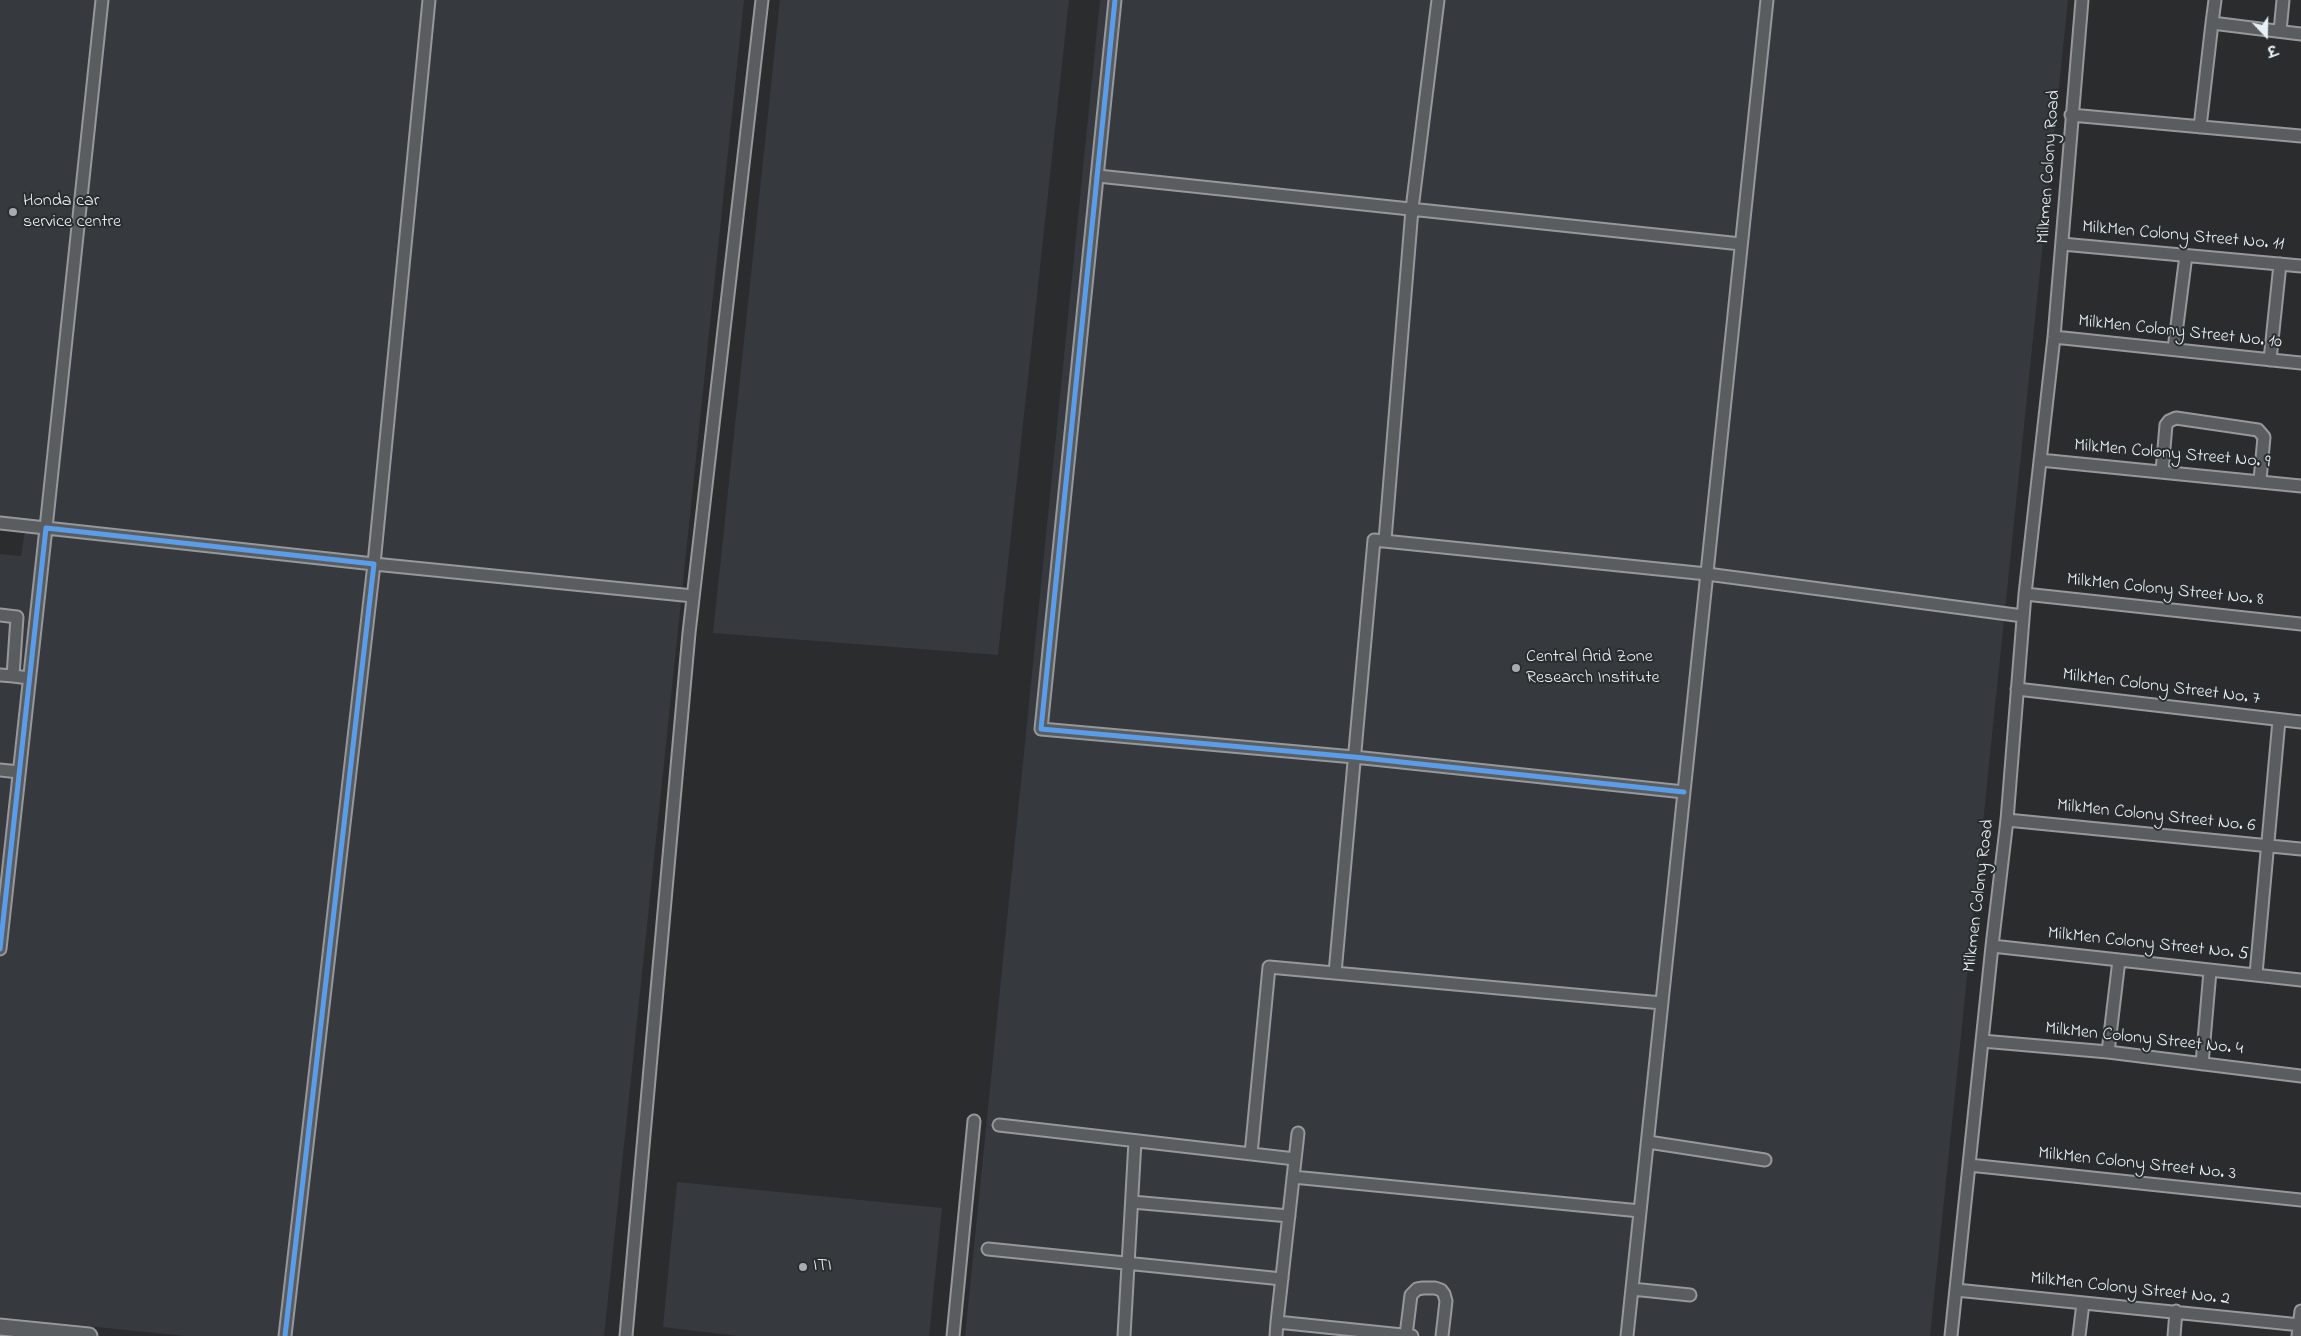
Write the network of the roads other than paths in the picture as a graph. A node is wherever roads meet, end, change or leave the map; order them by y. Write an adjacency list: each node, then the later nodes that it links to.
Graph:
1 (102, 0): 32 (street)
2 (430, 0): 34 (street)
3 (762, 0): 37 (street)
4 (1115, 0): 16 (street)
5 (1438, 0): 17 (street)
6 (1767, 0): 18 (street)
7 (2082, 0): 13 (street, Milkmen Colony Road)
8 (2215, 0): 10 (street)
9 (2284, 0): 11 (street)
10 (2212, 23): 11 (street); 14 (street)
11 (2280, 31): 12 (street)
12 (2301, 34)
13 (2071, 115): 14 (street); 19 (street, Milkmen Colony Road)
14 (2200, 127): 15 (street)
15 (2301, 136)
16 (1098, 176): 17 (street); 47 (street)
17 (1412, 209): 18 (street); 33 (street)
18 (1741, 244): 35 (street)
19 (2062, 244): 20 (street, MilkMen Colony Street No. 11); 23 (street, Milkmen Colony Road)
20 (2186, 255): 21 (street, MilkMen Colony Street No. 11); 24 (street)
21 (2280, 264): 22 (street, MilkMen Colony Street No. 11); 25 (street)
22 (2301, 266)
23 (2054, 337): 24 (street, MilkMen Colony Street No. 10); 27 (street, Milkmen Colony Road)
24 (2174, 349): 25 (street, MilkMen Colony Street No. 10)
25 (2270, 360): 26 (street, MilkMen Colony Street No. 10)
26 (2301, 363)
27 (2040, 460): 28 (street, MilkMen Colony Street No. 9); 36 (street, Milkmen Colony Road)
28 (2162, 471): 29 (street, MilkMen Colony Street No. 9); 29 (street)
29 (2260, 480): 30 (street, MilkMen Colony Street No. 9)
30 (2301, 486)
31 (0, 523): 32 (street)
32 (46, 528): 34 (street); 43 (street)
33 (1385, 540): 35 (street); 47 (street)
34 (374, 564): 37 (street); 94 (street)
35 (1707, 574): 39 (street); 50 (street)
36 (2025, 594): 39 (street, Milkmen Colony Road); 40 (street, MilkMen Colony Street No. 8)
37 (693, 596): 95 (street)
38 (0, 615): 42 (street)
39 (2023, 616): 44 (street, Milkmen Colony Road)
40 (2301, 624)
41 (0, 675): 42 (street)
42 (13, 676): 43 (street)
43 (29, 678): 49 (street)
44 (2017, 689): 45 (street, MilkMen Colony Street No. 7); 51 (street, Milkmen Colony Road)
45 (2279, 720): 46 (street, MilkMen Colony Street No. 7); 52 (street)
46 (2301, 722)
47 (1354, 757): 50 (street); 58 (street)
48 (0, 770): 49 (street)
49 (19, 772): 55 (street)
50 (1684, 792): 61 (street)
51 (2007, 820): 52 (street, MilkMen Colony Street No. 6); 54 (street, Milkmen Colony Road)
52 (2268, 846): 53 (street, MilkMen Colony Street No. 6); 59 (street)
53 (2301, 850)
54 (1992, 946): 56 (street, MilkMen Colony Street No. 5); 62 (street, Milkmen Colony Road)
55 (0, 949)
56 (2119, 960): 57 (street, MilkMen Colony Street No. 5); 63 (street)
57 (2210, 970): 59 (street, MilkMen Colony Street No. 5); 64 (street)
58 (1335, 973): 61 (street); 71 (street)
59 (2256, 974): 60 (street, MilkMen Colony Street No. 5)
60 (2301, 980)
61 (1662, 1003): 70 (street)
62 (1982, 1041): 63 (street, MilkMen Colony Street No. 4); 74 (street, Milkmen Colony Road)
63 (2108, 1052): 64 (street, MilkMen Colony Street No. 4)
64 (2202, 1064): 65 (street, MilkMen Colony Street No. 4)
65 (2301, 1076)
66 (974, 1121): 96 (street)
67 (999, 1125): 69 (street)
68 (1298, 1133): 72 (street)
69 (1135, 1141): 71 (street); 77 (street)
70 (1648, 1142): 73 (street); 78 (street)
71 (1251, 1154): 72 (street)
72 (1295, 1160): 75 (street)
73 (1765, 1160)
74 (1969, 1165): 76 (street, MilkMen Colony Street No. 3); 84 (street, Milkmen Colony Road)
75 (1293, 1177): 78 (street); 79 (street)
76 (2301, 1200)
77 (1132, 1202): 79 (street); 81 (street)
78 (1640, 1211): 83 (street)
79 (1289, 1216): 82 (street)
80 (988, 1249): 81 (street)
81 (1129, 1264): 82 (street); 97 (street)
82 (1282, 1280): 89 (street)
83 (1632, 1289): 85 (street); 101 (street)
84 (1956, 1290): 86 (street, MilkMen Colony Street No. 2); 102 (street, Milkmen Colony Road)
85 (1690, 1295)
86 (2083, 1303): 87 (street, MilkMen Colony Street No. 2); 103 (street)
87 (2176, 1311): 91 (street, MilkMen Colony Street No. 2); 104 (street)
88 (2301, 1311): 91 (street)
89 (1278, 1322): 92 (street); 98 (street)
90 (0, 1327): 93 (street)
91 (2299, 1328)
92 (1406, 1335): 99 (street); 100 (street)
93 (89, 1336)
94 (286, 1336)
95 (626, 1336)
96 (953, 1336)
97 (1124, 1336)
98 (1276, 1336)
99 (1412, 1336)
100 (1442, 1336)
101 (1628, 1336)
102 (1951, 1336)
103 (2079, 1336)
104 (2174, 1336)

